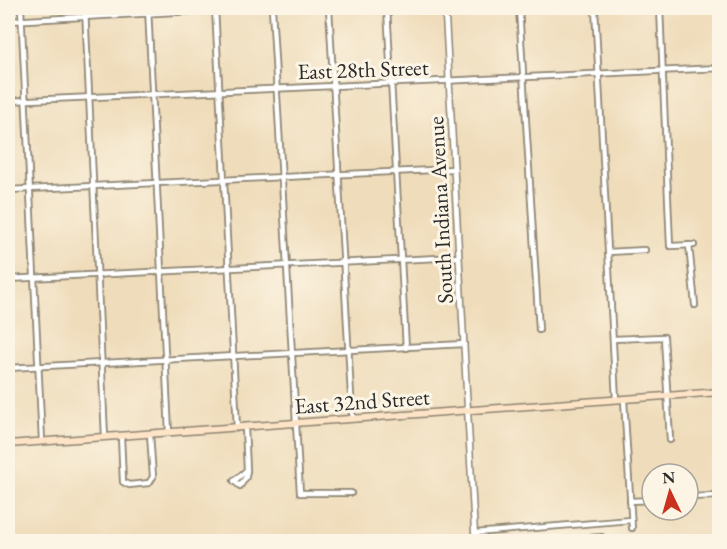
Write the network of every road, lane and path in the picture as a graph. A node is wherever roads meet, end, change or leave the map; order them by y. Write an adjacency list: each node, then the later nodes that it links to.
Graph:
1 (21, 8): 15 (street)
2 (85, 8): 14 (street)
3 (148, 8): 13 (street)
4 (250, 8): 12 (street)
5 (272, 8): 24 (street)
6 (329, 8): 23 (street)
7 (387, 8): 22 (street)
8 (445, 8): 21 (street, South Indiana Avenue)
9 (519, 8): 20 (street)
10 (595, 8): 19 (street)
11 (660, 8): 18 (street)
12 (215, 9): 13 (street); 25 (street)
13 (148, 14): 14 (street); 26 (street)
14 (86, 17): 15 (street); 27 (street)
15 (22, 20): 16 (street); 28 (street)
16 (8, 21)
17 (720, 68): 18 (street, East 28th Street)
18 (663, 71): 19 (street, East 28th Street); 50 (street)
19 (599, 74): 20 (street, East 28th Street); 40 (street)
20 (523, 78): 21 (street, East 28th Street); 51 (street)
21 (449, 82): 22 (street, East 28th Street); 30 (street, South Indiana Avenue)
22 (391, 84): 23 (street, East 28th Street); 31 (street)
23 (334, 87): 24 (street, East 28th Street); 32 (street)
24 (276, 89): 25 (street, East 28th Street); 33 (street)
25 (219, 92): 26 (street, East 28th Street); 34 (street)
26 (153, 94): 27 (street, East 28th Street); 35 (street)
27 (90, 97): 28 (street, East 28th Street); 36 (street)
28 (26, 100): 29 (street, East 28th Street); 37 (street)
29 (8, 101)
30 (454, 169): 31 (street); 41 (street, South Indiana Avenue)
31 (396, 172): 32 (street); 42 (street)
32 (339, 175): 33 (street); 43 (street)
33 (281, 177): 34 (street); 44 (street)
34 (224, 180): 35 (street); 45 (street)
35 (157, 183): 36 (street); 46 (street)
36 (94, 186): 37 (street); 47 (street)
37 (30, 189): 38 (street); 48 (street)
38 (8, 190)
39 (645, 250): 40 (street)
40 (608, 252): 52 (street)
41 (459, 257): 42 (street); 53 (street, South Indiana Avenue)
42 (401, 260): 43 (street); 54 (street)
43 (343, 263): 44 (street); 55 (street)
44 (286, 266): 45 (street); 56 (street)
45 (228, 268): 46 (street); 57 (street)
46 (162, 272): 47 (street); 58 (street)
47 (98, 275): 48 (street); 59 (street)
48 (35, 278): 49 (street); 60 (street)
49 (8, 279)
50 (695, 305)
51 (538, 330)
52 (613, 339): 63 (street); 65 (street)
53 (464, 344): 54 (street); 66 (street, South Indiana Avenue)
54 (406, 348): 55 (street)
55 (348, 351): 56 (street); 67 (street)
56 (290, 354): 57 (street); 68 (street)
57 (233, 357): 58 (street); 70 (street)
58 (166, 360): 59 (street); 71 (street)
59 (102, 363): 60 (street); 74 (street)
60 (38, 366): 61 (street); 76 (street)
61 (8, 368)
62 (720, 393): 63 (main road, East 32nd Street)
63 (667, 397): 64 (main road, East 32nd Street); 75 (street)
64 (624, 400): 65 (main road, East 32nd Street); 82 (street)
65 (616, 401): 66 (main road, East 32nd Street)
66 (468, 411): 67 (main road, East 32nd Street); 86 (street, South Indiana Avenue)
67 (354, 419): 68 (main road, East 32nd Street)
68 (294, 424): 69 (main road, East 32nd Street); 79 (street)
69 (245, 427): 70 (main road, East 32nd Street); 78 (street)
70 (237, 428): 71 (main road, East 32nd Street)
71 (169, 433): 72 (main road, East 32nd Street)
72 (150, 434): 73 (main road, East 32nd Street); 73 (street)
73 (121, 436): 74 (main road, East 32nd Street)
74 (105, 437): 76 (main road, East 32nd Street)
75 (670, 440)
76 (42, 441): 77 (main road, East 32nd Street)
77 (8, 444)
78 (247, 470)
79 (351, 493)
80 (720, 496): 81 (street)
81 (700, 497)
82 (630, 501): 83 (street); 84 (street)
83 (640, 501)
84 (631, 520): 85 (street); 86 (street)
85 (632, 528)
86 (475, 533): 87 (street, South Indiana Avenue)
87 (475, 541): 88 (street)
88 (464, 542)
89 (541, 542): 90 (street)
90 (609, 542)

